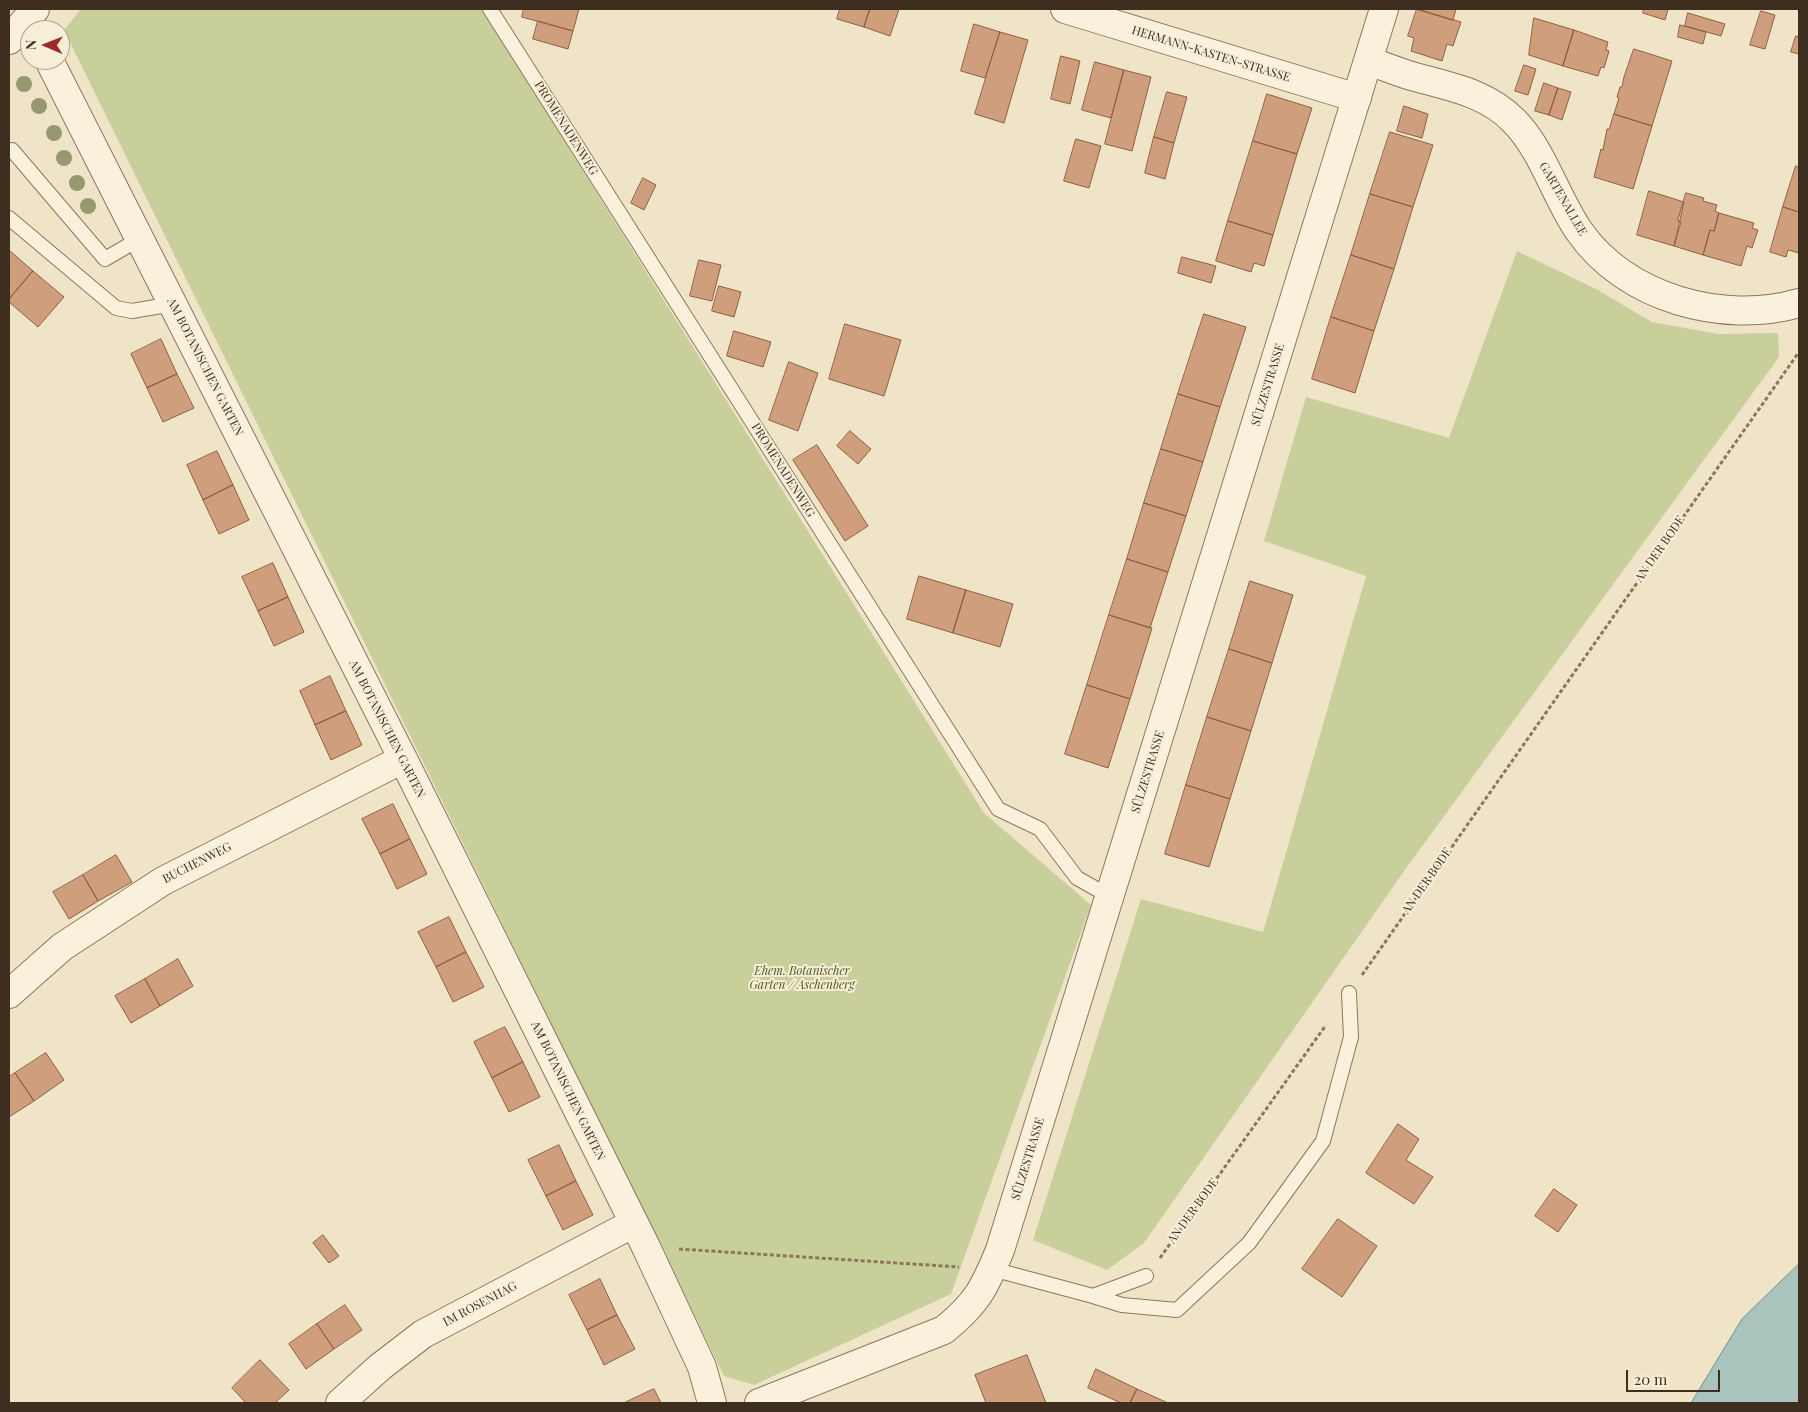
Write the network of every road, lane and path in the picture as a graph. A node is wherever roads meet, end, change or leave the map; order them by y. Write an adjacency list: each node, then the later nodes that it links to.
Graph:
1 (490, 9): 14 (lane, PROMENADENWEG)
2 (1065, 9): 6 (street, HERMANN-KASTEN-STRASSE)
3 (1384, 9): 4 (street, SÜLZESTRASSE)
4 (1369, 61): 6 (street, SÜLZESTRASSE); 10 (street, GARTENALLEE)
5 (54, 70): 9 (street, AM BOTANISCHEN GARTEN)
6 (1357, 98): 14 (street, SÜLZESTRASSE)
7 (12, 150): 9 (lane)
8 (9, 218): 11 (lane)
9 (141, 238): 11 (street, AM BOTANISCHEN GARTEN)
10 (1799, 303)
11 (174, 304): 13 (street, AM BOTANISCHEN GARTEN)
12 (1799, 352): 15 (path, AN DER BODE)
13 (403, 759): 16 (street, BUCHENWEG); 17 (street, AM BOTANISCHEN GARTEN)
14 (1109, 896): 19 (street, SÜLZESTRASSE)
15 (1349, 992): 20 (path, AN DER BODE); 21 (lane)
16 (9, 994)
17 (634, 1223): 18 (street, AM BOTANISCHEN GARTEN); 22 (street, IM ROSENHAG)
18 (646, 1247): 19 (path); 23 (street, AM BOTANISCHEN GARTEN)
19 (992, 1269): 21 (lane); 24 (street, SÜLZESTRASSE)
20 (1146, 1276): 21 (lane)
21 (1093, 1296)
22 (340, 1403)
23 (712, 1403)
24 (759, 1403)

